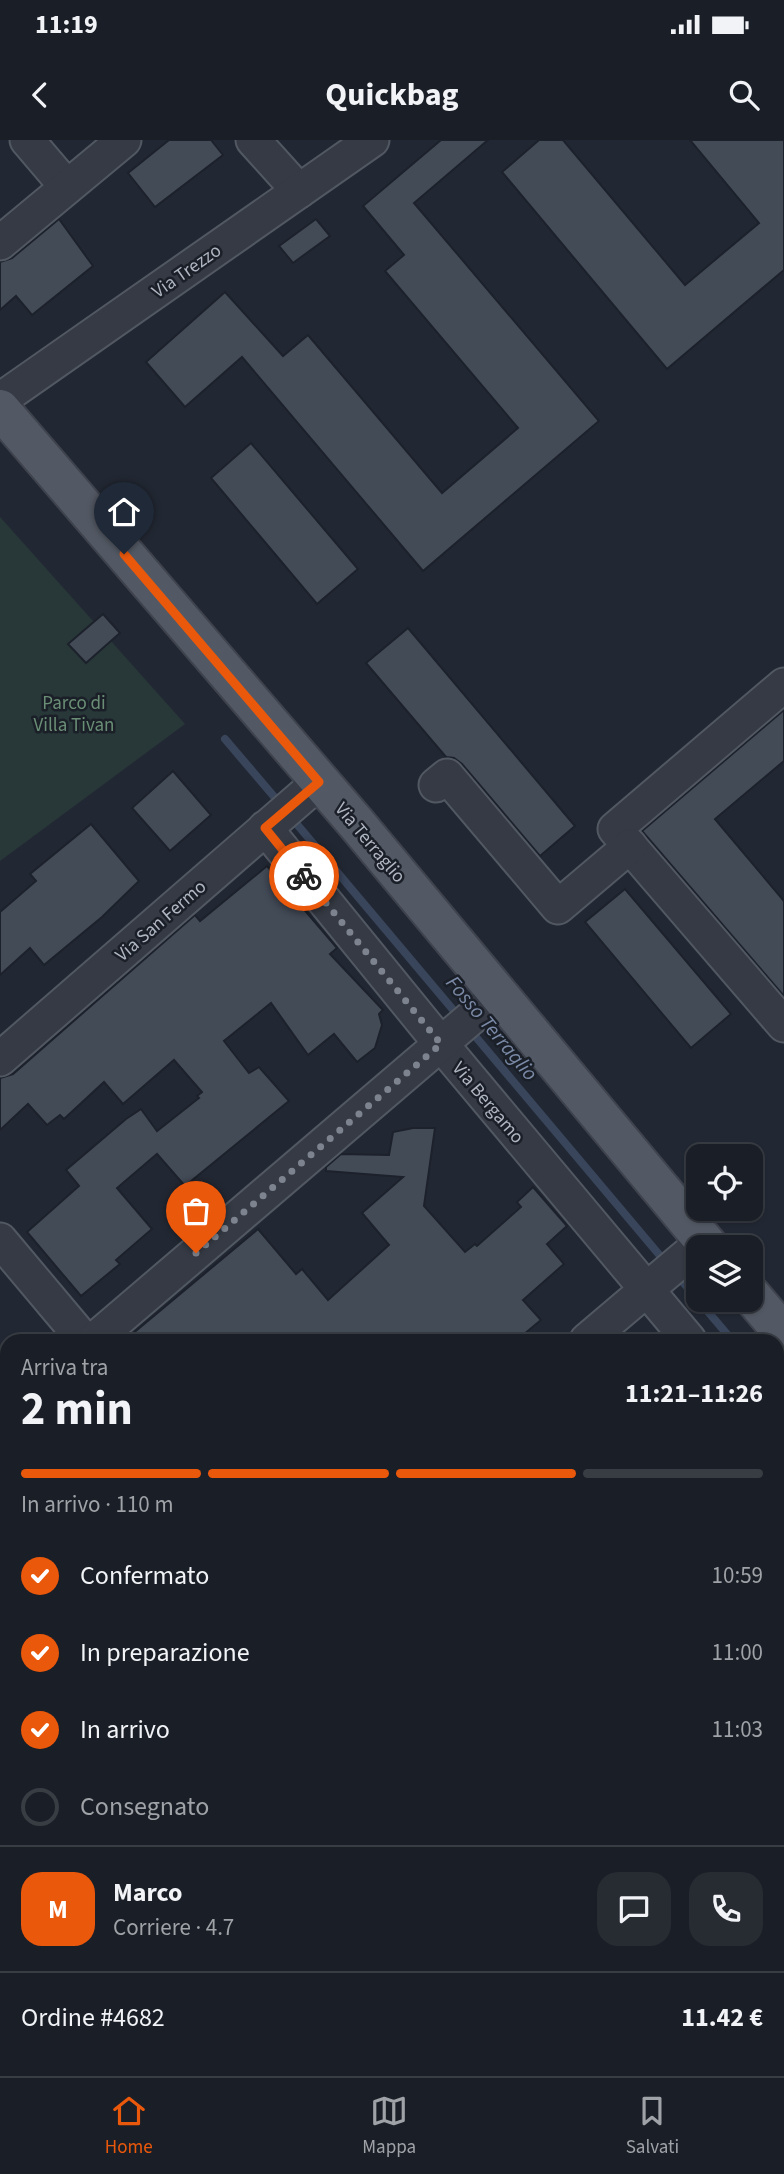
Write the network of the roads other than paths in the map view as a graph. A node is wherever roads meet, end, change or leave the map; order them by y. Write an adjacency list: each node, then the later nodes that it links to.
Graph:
1 (27, 140): 5 (street)
2 (124, 140): 5 (street)
3 (253, 140): 6 (street)
4 (372, 140): 6 (street, Via Trezzo)
5 (67, 187): 7 (street)
6 (299, 191): 8 (street, Via Trezzo)
7 (0, 243)
8 (0, 400)
9 (0, 409): 12 (main road, Via Terraglio)
10 (784, 685): 13 (street)
11 (436, 785): 13 (street)
12 (291, 806): 14 (main road, Via Terraglio); 14 (street, Via Bergamo); 16 (street, Via San Fermo)
13 (630, 846): 15 (street)
14 (468, 1020): 17 (main road, Via Terraglio); 20 (street, Via Bergamo); 23 (street)
15 (784, 1025)
16 (0, 1059)
17 (686, 1235)
18 (0, 1240): 22 (street)
19 (686, 1260): 20 (street)
20 (652, 1285): 24 (street); 25 (street, Via Bergamo)
21 (763, 1309): 26 (main road)
22 (79, 1334)
23 (101, 1334)
24 (594, 1334)
25 (685, 1334)
26 (784, 1334)

